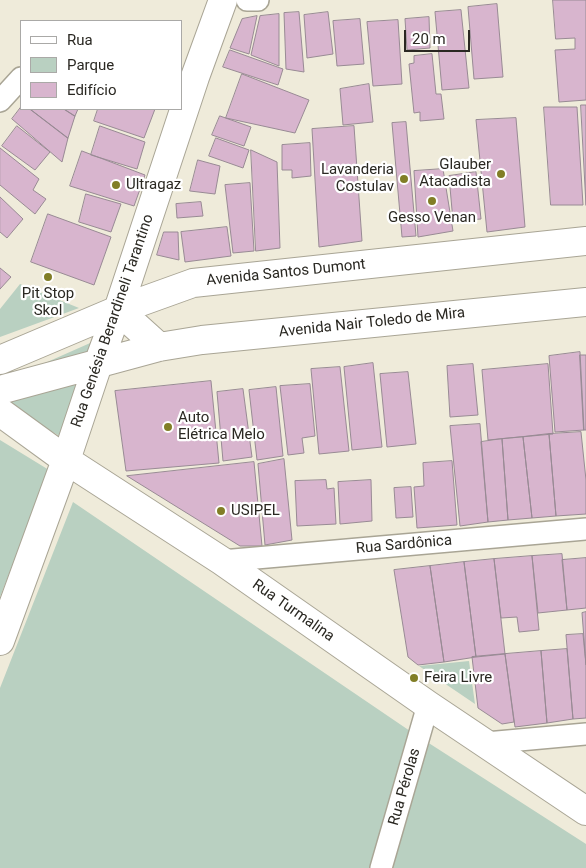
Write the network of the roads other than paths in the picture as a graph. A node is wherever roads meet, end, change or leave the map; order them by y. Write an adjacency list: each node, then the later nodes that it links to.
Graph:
1 (224, 0): 4 (main road, Rua Genésia Berardineli Tarantino)
2 (247, 0): 3 (street)
3 (258, 0)
4 (188, 75): 6 (main road, Rua Genésia Berardineli Tarantino)
5 (20, 79): 7 (street)
6 (182, 95)
7 (0, 101)
8 (178, 110): 11 (main road, Rua Genésia Berardineli Tarantino)
9 (586, 241): 11 (main road, Avenida Santos Dumont)
10 (586, 302): 12 (main road, Avenida Nair Toledo de Mira)
11 (118, 310): 12 (main road); 13 (main road, Avenida Santos Dumont); 14 (main road, Rua Genésia Berardineli Tarantino)
12 (159, 348): 14 (main road, Avenida Nair Toledo de Mira)
13 (0, 360)
14 (98, 364): 15 (main road); 17 (main road, Rua Genésia Berardineli Tarantino)
15 (0, 390)
16 (0, 412): 17 (main road, Rua Turmalina)
17 (66, 460): 19 (main road, Rua Turmalina); 20 (main road, Rua Genésia Berardineli Tarantino)
18 (586, 529): 19 (street, Rua Sardônica)
19 (222, 561): 21 (main road, Rua Turmalina)
20 (0, 641)
21 (428, 705): 23 (main road, Rua Turmalina); 25 (street, Rua Pérolas)
22 (586, 734): 23 (street)
23 (486, 743): 24 (main road, Rua Turmalina)
24 (586, 811)
25 (381, 868)

